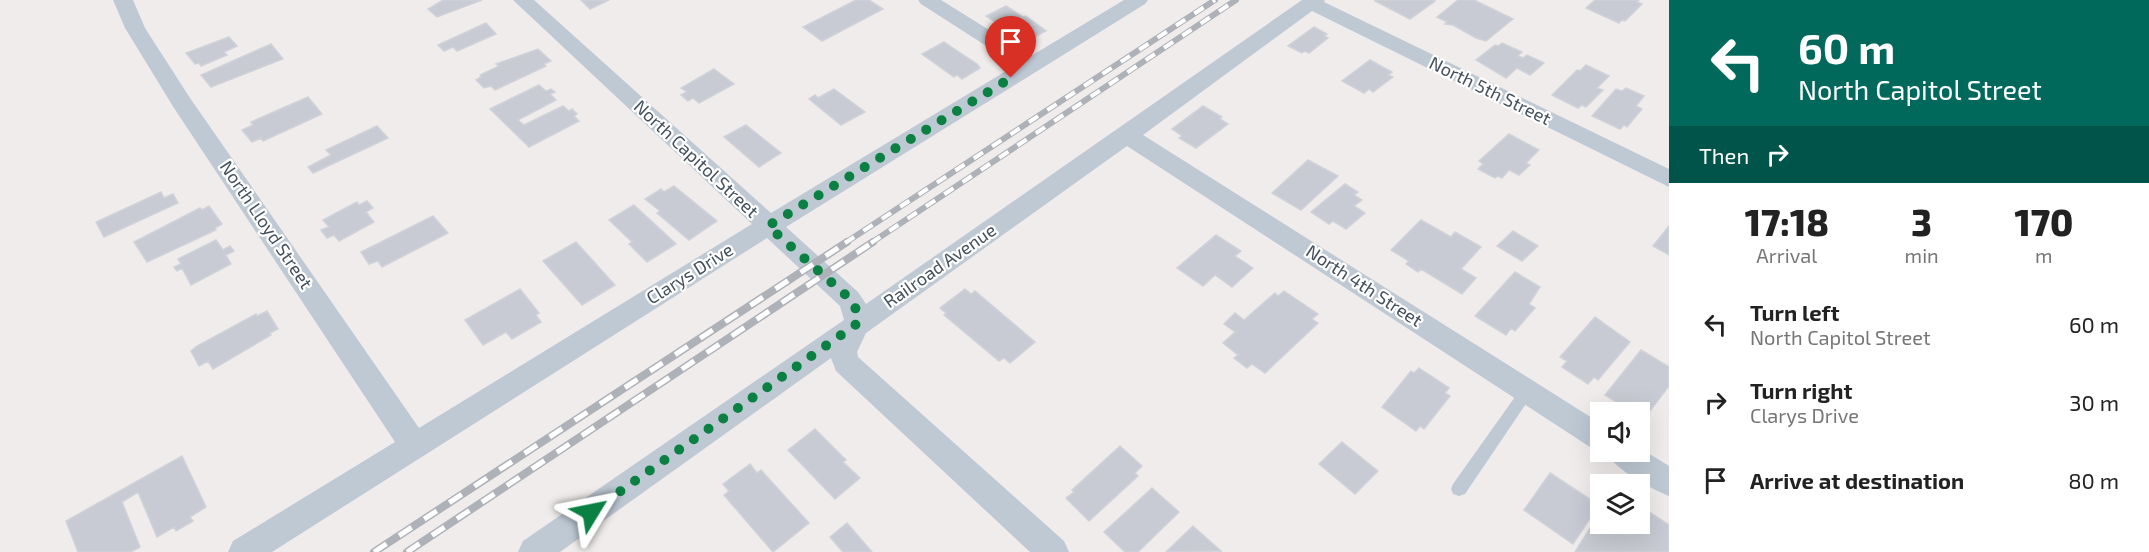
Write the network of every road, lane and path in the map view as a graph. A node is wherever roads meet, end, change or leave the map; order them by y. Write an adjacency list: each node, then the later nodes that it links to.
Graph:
1 (123, 0): 13 (street, North Lloyd Street)
2 (523, 0): 9 (street, North Capitol Street)
3 (928, 0): 6 (street)
4 (1138, 0): 6 (street, Clarys Drive)
5 (1313, 2): 7 (street, Railroad Avenue); 8 (street, North 5th Street)
6 (1031, 65): 9 (street, Clarys Drive)
7 (1127, 135): 10 (street, Railroad Avenue); 11 (street, North 4th Street)
8 (1669, 179)
9 (768, 226): 10 (street, North Capitol Street); 13 (street, Clarys Drive)
10 (858, 323): 18 (street, Railroad Avenue); 19 (street)
11 (1527, 391): 12 (street, North 4th Street); 16 (lane)
12 (1590, 432)
13 (414, 445): 17 (street, Clarys Drive)
14 (1637, 462): 15 (street)
15 (1669, 482)
16 (1459, 489)
17 (244, 552)
18 (534, 552)
19 (1053, 552)

